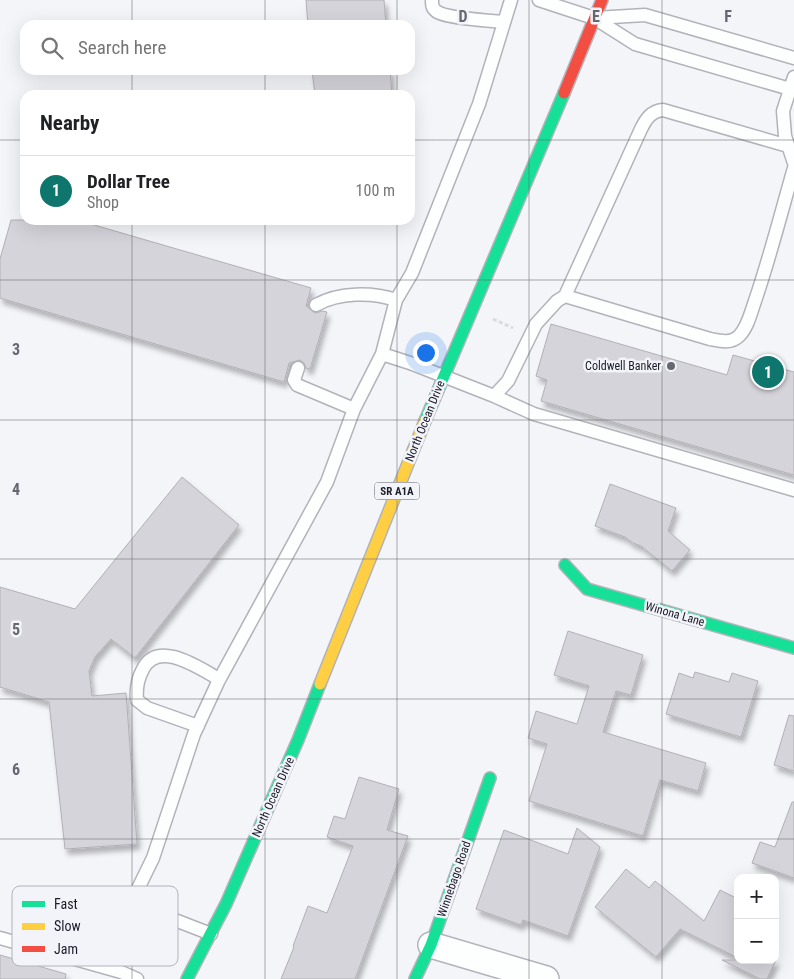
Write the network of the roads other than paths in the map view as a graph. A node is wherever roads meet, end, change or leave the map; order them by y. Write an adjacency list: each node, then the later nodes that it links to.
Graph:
1 (432, 0): 6 (lane)
2 (511, 0): 6 (lane)
3 (538, 0): 5 (lane)
4 (602, 0): 5 (main road, North Ocean Drive / SR A1A)
5 (594, 18): 7 (lane); 8 (lane); 17 (main road, North Ocean Drive / SR A1A)
6 (504, 22): 13 (lane)
7 (794, 58)
8 (792, 83): 9 (lane)
9 (788, 146): 10 (lane); 12 (lane)
10 (794, 163)
11 (794, 168): 12 (lane)
12 (565, 296): 18 (lane)
13 (396, 300): 14 (lane); 15 (lane)
14 (316, 305)
15 (382, 354): 17 (lane); 19 (lane)
16 (298, 368): 19 (lane)
17 (443, 376): 18 (lane); 28 (main road, North Ocean Drive / SR A1A)
18 (494, 396): 20 (lane)
19 (354, 409): 23 (lane)
20 (794, 490)
21 (565, 564): 22 (main road, Winona Lane)
22 (794, 648)
23 (219, 679): 24 (lane); 24 (lane)
24 (198, 726): 26 (lane)
25 (490, 778): 29 (main road, Winnebago Road)
26 (139, 886)
27 (178, 921): 28 (lane)
28 (211, 934): 32 (main road, North Ocean Drive / SR A1A)
29 (432, 945): 33 (main road, Winnebago Road); 34 (street)
30 (100, 966): 31 (lane)
31 (137, 979)
32 (187, 979)
33 (415, 979)
34 (546, 979)

